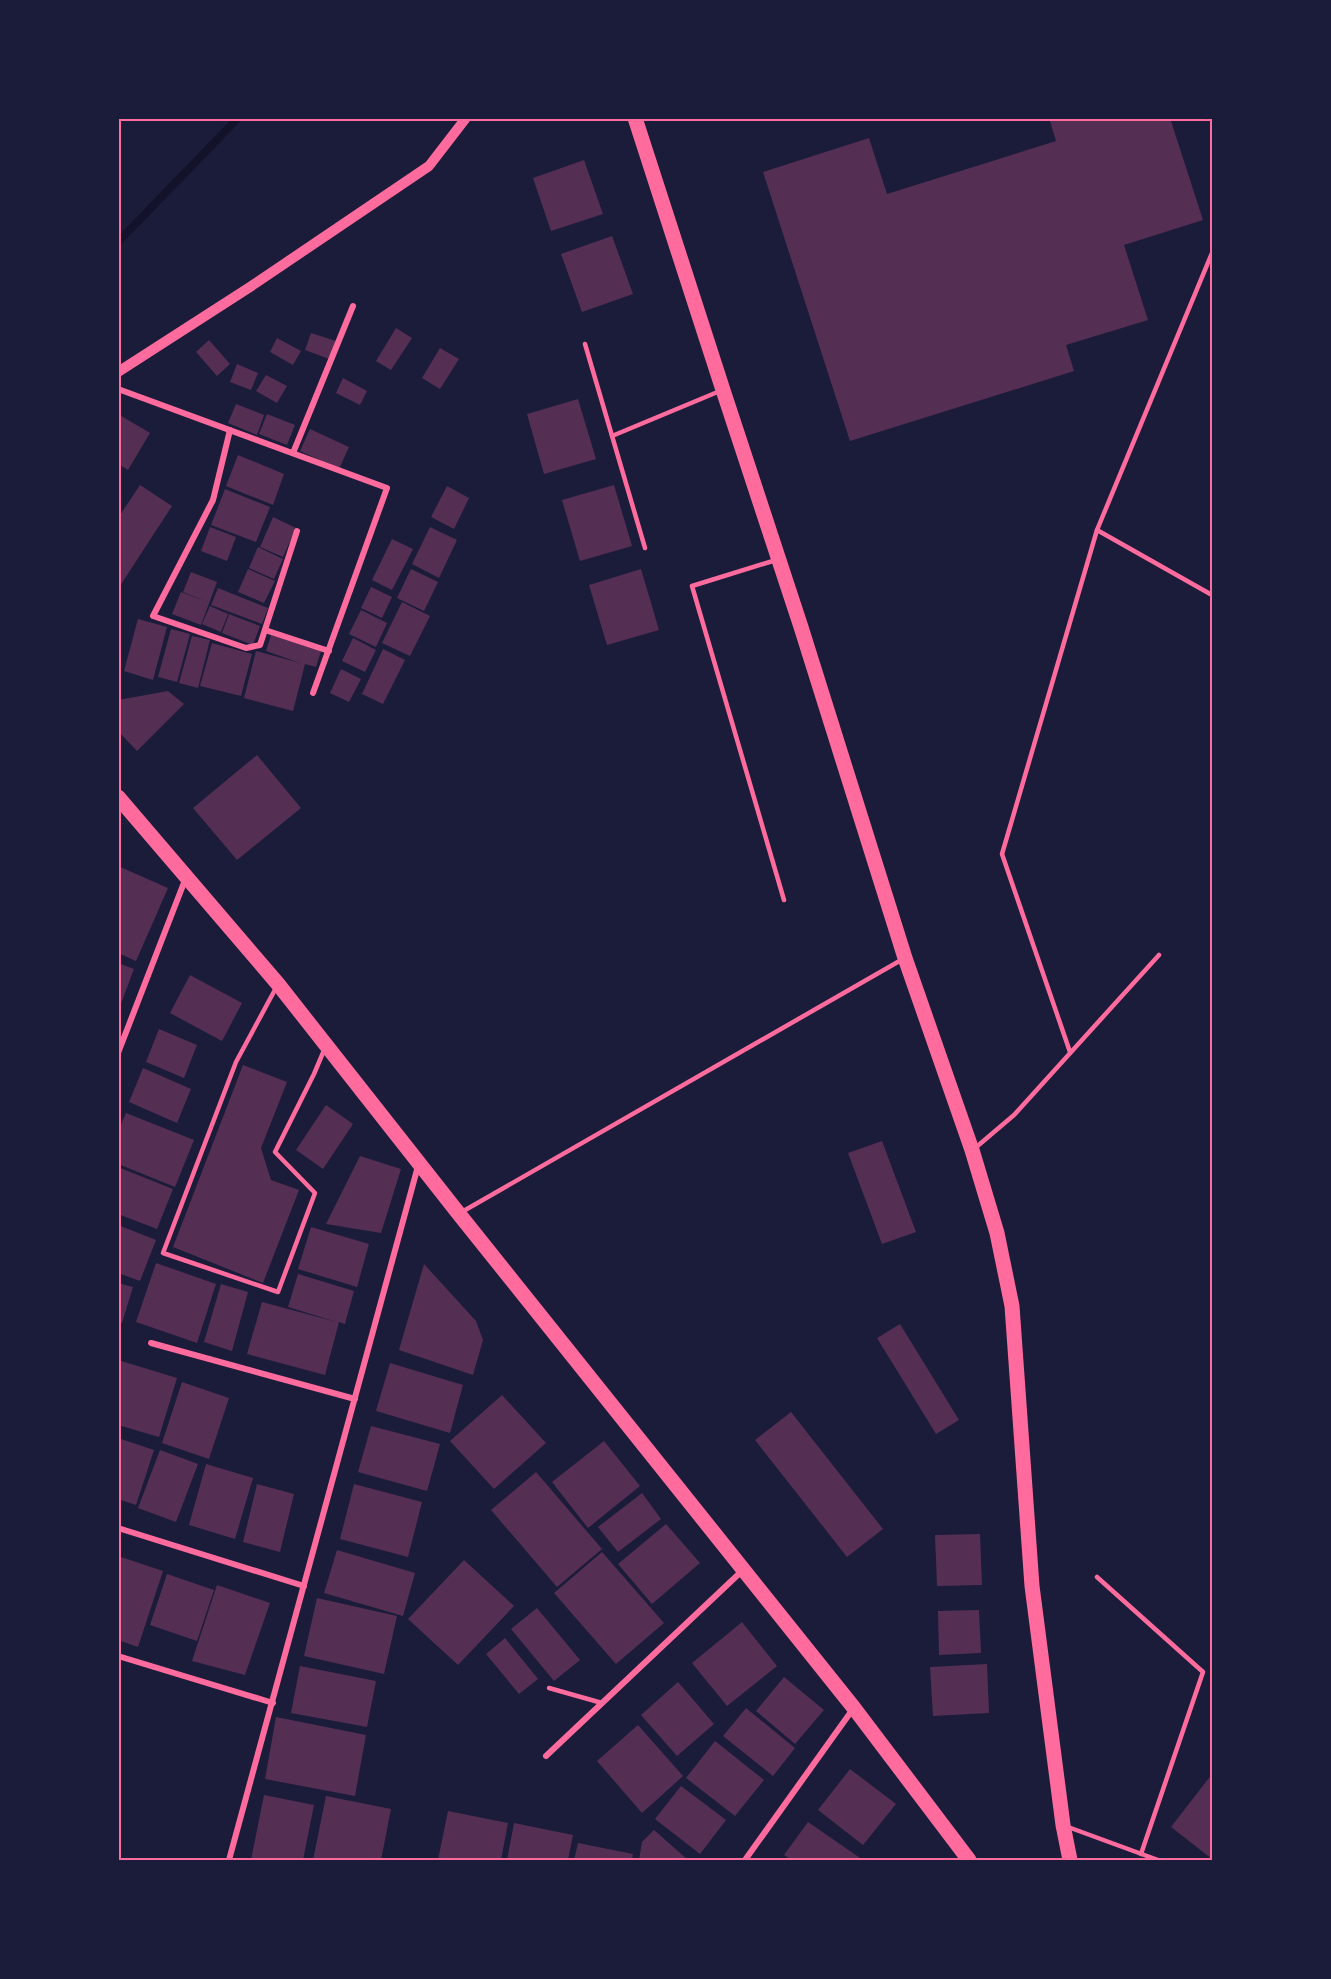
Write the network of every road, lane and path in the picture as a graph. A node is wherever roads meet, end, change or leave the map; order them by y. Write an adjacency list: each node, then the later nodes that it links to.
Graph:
1 (466, 118): 6 (street)
2 (635, 118): 8 (main road)
3 (1212, 253): 12 (lane)
4 (353, 306): 11 (street)
5 (585, 344): 10 (lane)
6 (118, 372)
7 (118, 389): 9 (street)
8 (723, 390): 10 (lane); 15 (main road)
9 (230, 430): 11 (street); 17 (street)
10 (612, 436): 14 (lane)
11 (293, 453): 18 (street)
12 (1097, 530): 16 (lane); 27 (lane)
13 (297, 531): 17 (street)
14 (645, 548)
15 (779, 560): 22 (lane); 24 (main road)
16 (1212, 595)
17 (265, 630): 18 (street)
18 (329, 651): 19 (street)
19 (314, 693)
20 (118, 797): 21 (main road)
21 (187, 876): 25 (main road); 28 (street)
22 (784, 900)
23 (1159, 955): 27 (lane)
24 (905, 958): 29 (main road); 31 (lane)
25 (278, 984): 26 (main road); 26 (lane)
26 (326, 1046): 30 (main road)
27 (1070, 1052): 29 (lane)
28 (118, 1053)
29 (972, 1150): 44 (main road)
30 (419, 1164): 31 (main road); 33 (street)
31 (459, 1214): 35 (main road)
32 (151, 1343): 33 (street)
33 (355, 1399): 37 (street)
34 (118, 1528): 37 (street)
35 (744, 1569): 41 (street); 42 (main road)
36 (1097, 1577): 45 (lane)
37 (304, 1586): 40 (street)
38 (118, 1656): 40 (street)
39 (549, 1688): 41 (lane)
40 (273, 1703): 46 (street)
41 (602, 1703): 43 (street)
42 (854, 1708): 47 (street); 48 (main road)
43 (546, 1756)
44 (1063, 1825): 45 (lane); 49 (main road)
45 (1141, 1854): 50 (lane)
46 (229, 1860)
47 (745, 1860)
48 (969, 1860)
49 (1070, 1860)
50 (1158, 1860)

